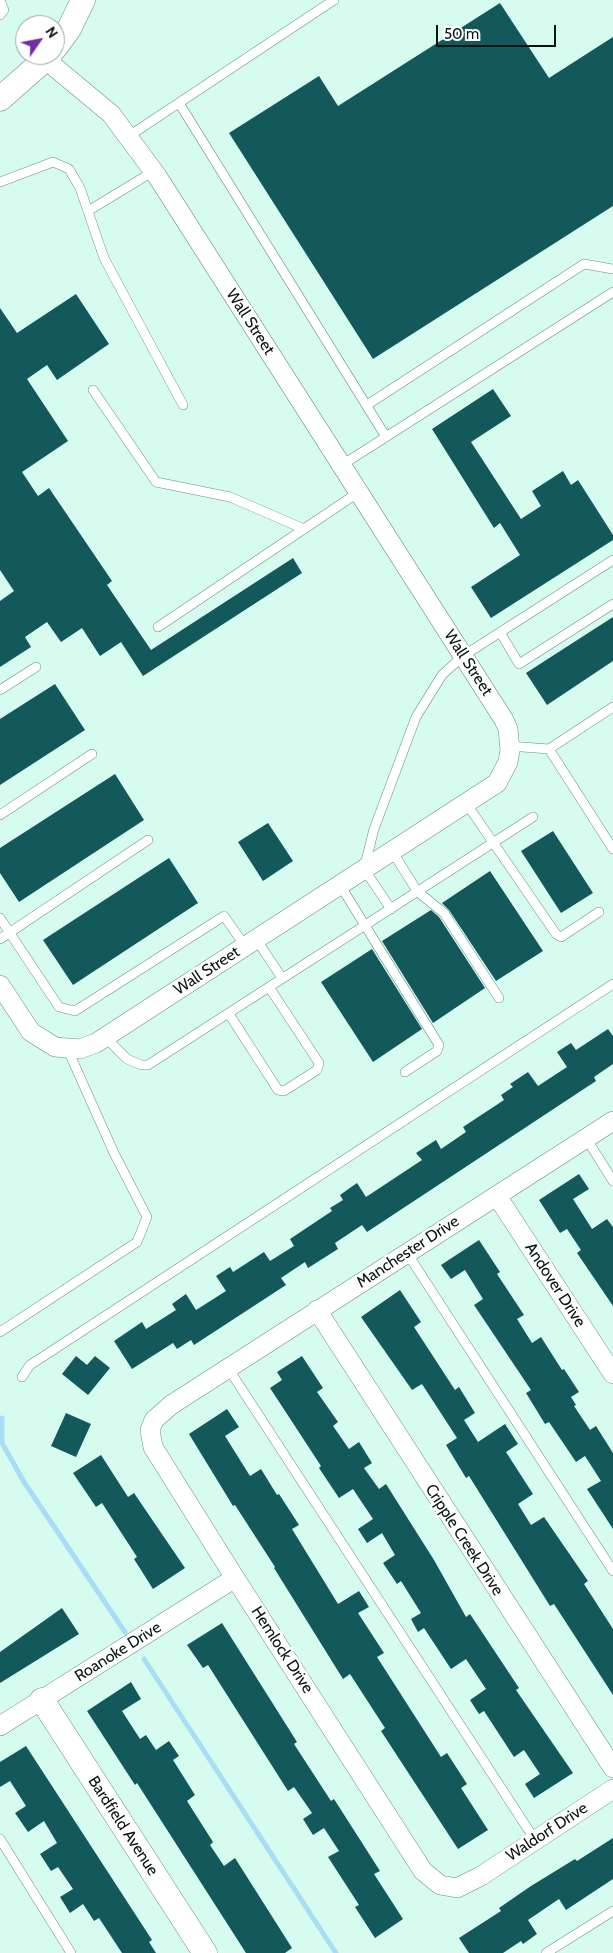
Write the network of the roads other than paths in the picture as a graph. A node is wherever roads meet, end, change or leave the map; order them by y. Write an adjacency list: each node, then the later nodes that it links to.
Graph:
1 (0, 0): 4 (lane)
2 (83, 0): 5 (street)
3 (334, 0): 9 (lane)
4 (0, 15)
5 (65, 34)
6 (38, 65): 8 (street)
7 (61, 65): 10 (street, Wall Street)
8 (0, 99)
9 (179, 103): 10 (lane); 18 (lane)
10 (129, 136): 11 (street, Wall Street)
11 (154, 171): 13 (lane); 20 (street, Wall Street)
12 (0, 182): 13 (lane)
13 (88, 211): 17 (lane)
14 (613, 269): 18 (lane)
15 (613, 292): 19 (lane)
16 (93, 390): 22 (lane)
17 (183, 405)
18 (366, 405): 19 (lane)
19 (386, 437): 20 (lane)
20 (342, 465): 21 (street, Wall Street)
21 (358, 492): 22 (lane); 27 (street, Wall Street)
22 (304, 529): 25 (lane)
23 (613, 560): 26 (lane)
24 (613, 604): 26 (lane)
25 (158, 627)
26 (500, 632): 27 (lane)
27 (463, 656): 31 (street, Wall Street); 41 (lane)
28 (36, 667): 29 (lane)
29 (0, 690)
30 (613, 707): 32 (lane)
31 (509, 746): 32 (lane); 34 (street, Wall Street)
32 (549, 749): 39 (lane)
33 (92, 754): 35 (lane)
34 (466, 803): 38 (lane); 40 (street, Wall Street)
35 (0, 815)
36 (533, 817): 38 (lane)
37 (148, 840): 48 (lane)
38 (492, 843): 43 (lane); 45 (lane)
39 (613, 849)
40 (392, 851): 41 (street, Wall Street); 43 (lane)
41 (364, 869): 42 (street, Wall Street); 44 (lane)
42 (340, 885): 47 (lane); 50 (street, Wall Street)
43 (417, 891): 44 (lane); 55 (lane)
44 (391, 908): 47 (lane)
45 (599, 912)
46 (0, 918): 48 (lane)
47 (365, 925): 51 (lane); 59 (lane)
48 (10, 933): 49 (lane); 50 (lane)
49 (0, 939)
50 (251, 942): 51 (lane); 57 (street, Wall Street)
51 (282, 978): 54 (lane)
52 (613, 984): 69 (lane)
53 (0, 985): 58 (street, Wall Street)
54 (270, 987): 56 (lane); 56 (lane)
55 (499, 998)
56 (229, 1014): 57 (lane)
57 (105, 1037): 58 (street, Wall Street)
58 (67, 1048): 66 (lane)
59 (405, 1072)
60 (613, 1121): 61 (street, Manchester Drive)
61 (586, 1138): 62 (lane); 63 (street, Manchester Drive)
62 (613, 1181)
63 (497, 1196): 64 (street, Manchester Drive); 68 (street, Andover Drive)
64 (407, 1253): 65 (street, Manchester Drive); 71 (lane)
65 (317, 1310): 67 (street, Manchester Drive); 75 (street, Cripple Creek Drive)
66 (0, 1332)
67 (228, 1368): 70 (street, Manchester Drive); 78 (lane)
68 (613, 1374)
69 (22, 1377)
70 (203, 1385): 72 (street, Hemlock Drive)
71 (613, 1571)
72 (236, 1578): 73 (street, Roanoke Drive); 79 (street, Hemlock Drive)
73 (42, 1700): 74 (street, Roanoke Drive); 82 (street, Bardfield Avenue)
74 (0, 1726)
75 (613, 1768)
76 (613, 1789): 78 (street, Waldorf Drive)
77 (0, 1840): 81 (lane)
78 (535, 1840): 79 (street, Waldorf Drive)
79 (482, 1876)
80 (613, 1911): 83 (lane)
81 (71, 1953)
82 (205, 1953)
83 (546, 1953)

